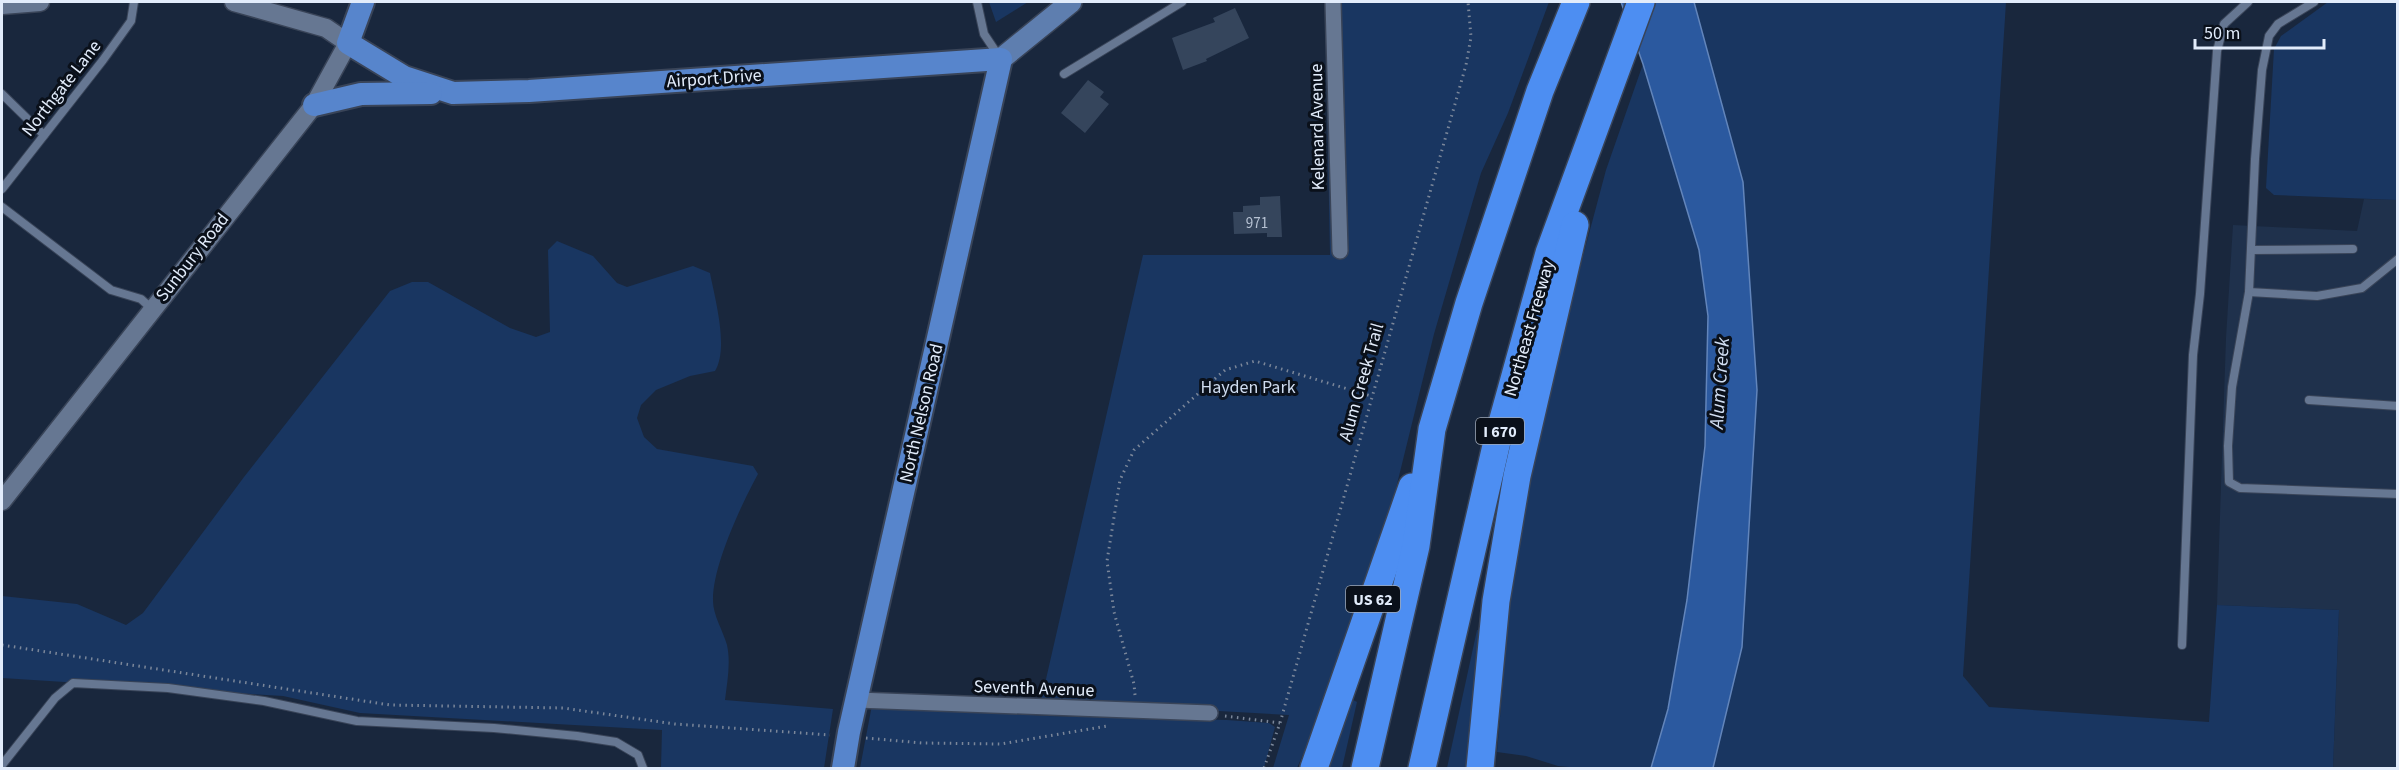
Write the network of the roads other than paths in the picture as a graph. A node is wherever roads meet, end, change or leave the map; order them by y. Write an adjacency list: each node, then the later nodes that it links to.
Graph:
1 (39, 2): 13 (street)
2 (134, 2): 21 (lane, Northgate Lane)
3 (234, 2): 14 (street)
4 (363, 2): 14 (main road, Sunbury Road)
5 (977, 2): 15 (lane)
6 (1071, 2): 15 (main road)
7 (1182, 2): 16 (lane)
8 (1333, 2): 26 (street, Kelenard Avenue)
9 (1576, 2): 32 (highway)
10 (1641, 2): 19 (highway, Northeast Freeway / I 670)
11 (2248, 2): 35 (lane)
12 (2314, 2): 25 (lane)
13 (11, 3)
14 (348, 43): 17 (main road, Airport Drive); 20 (street, Sunbury Road)
15 (1001, 59): 17 (main road, Airport Drive); 36 (main road, North Nelson Road)
16 (1064, 74)
17 (453, 93): 20 (main road)
18 (2, 94): 21 (lane)
19 (1604, 102): 43 (highway, Northeast Freeway / I 670); 44 (highway)
20 (314, 105): 29 (street, Sunbury Road)
21 (44, 135): 22 (lane, Northgate Lane)
22 (2, 189)
23 (2, 207): 29 (lane)
24 (2353, 249): 25 (lane)
25 (2251, 250): 28 (lane)
26 (1340, 251)
27 (2397, 259): 28 (lane)
28 (2249, 292): 33 (lane)
29 (152, 309): 34 (street, Sunbury Road)
30 (2308, 400): 31 (lane)
31 (2397, 406)
32 (1432, 429): 41 (highway, US 62); 42 (highway)
33 (2397, 494)
34 (2, 501)
35 (2182, 645)
36 (857, 700): 37 (street, Seventh Avenue); 40 (main road, North Nelson Road)
37 (1210, 713)
38 (2, 765): 39 (lane)
39 (643, 768)
40 (843, 768)
41 (1314, 768)
42 (1365, 768)
43 (1422, 768)
44 (1480, 768)

